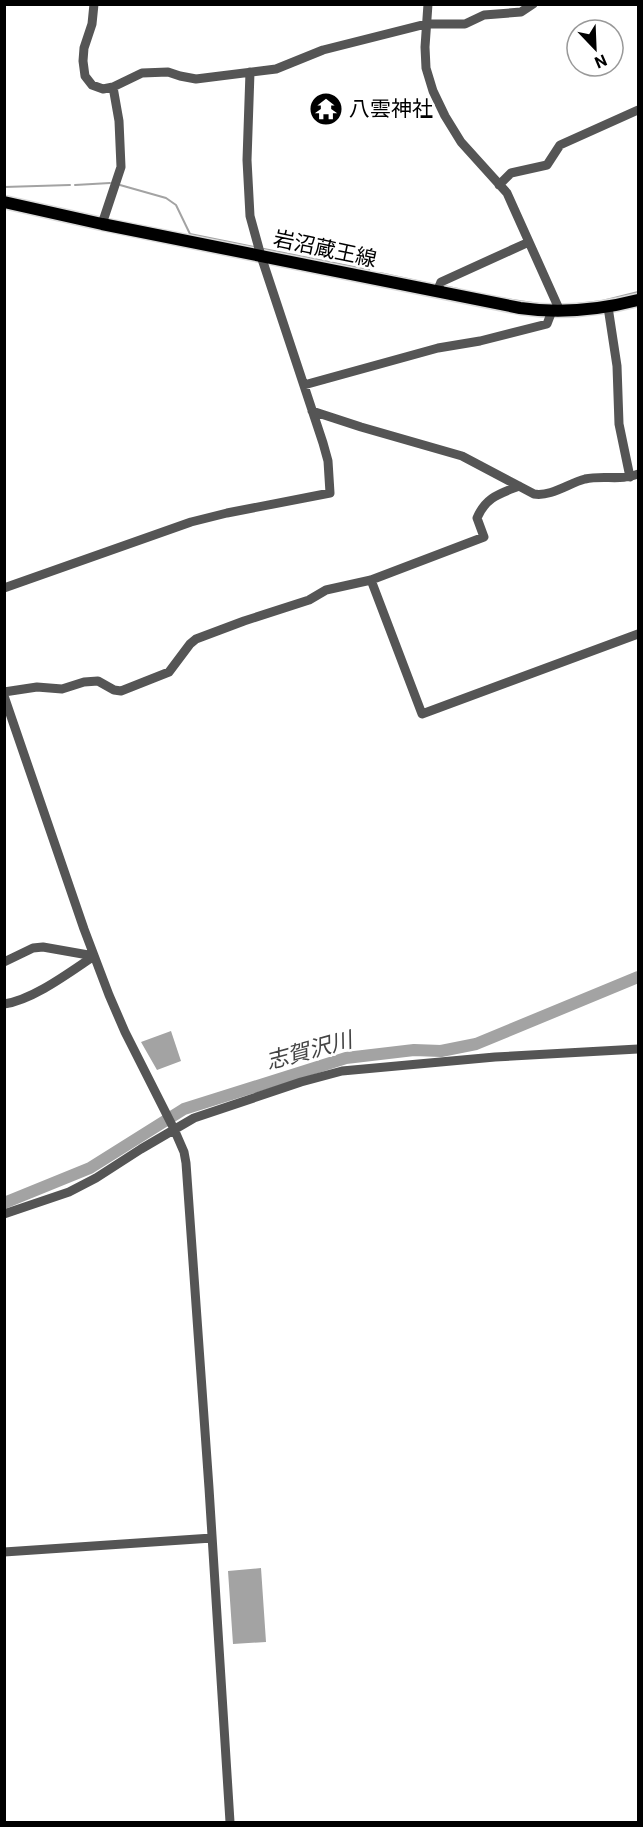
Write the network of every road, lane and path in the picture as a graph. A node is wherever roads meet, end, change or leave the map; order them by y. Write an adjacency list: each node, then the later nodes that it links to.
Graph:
1 (94, 4): 6 (street)
2 (428, 4): 4 (street)
3 (533, 4): 4 (street)
4 (426, 24): 5 (street); 8 (street)
5 (250, 72): 6 (street); 12 (street)
6 (113, 87): 10 (street)
7 (639, 110): 8 (street)
8 (499, 184): 11 (street)
9 (4, 202): 10 (main road, 岩沼蔵王線)
10 (102, 224): 12 (main road, 岩沼蔵王線)
11 (529, 242): 13 (street); 16 (street)
12 (261, 256): 13 (main road, 岩沼蔵王線); 17 (street)
13 (437, 292): 16 (main road, 岩沼蔵王線)
14 (639, 300): 15 (main road, 岩沼蔵王線)
15 (608, 307): 16 (main road, 岩沼蔵王線); 19 (street)
16 (556, 311): 17 (street)
17 (304, 386): 18 (street)
18 (312, 411): 20 (street); 22 (street)
19 (634, 475): 20 (street)
20 (519, 486): 21 (street)
21 (371, 580): 23 (street); 24 (street)
22 (4, 588)
23 (639, 634)
24 (4, 694): 25 (street)
25 (94, 956): 26 (street); 27 (street); 29 (street)
26 (4, 962)
27 (4, 1004)
28 (639, 1049): 29 (street)
29 (173, 1128): 30 (street); 31 (street)
30 (4, 1214)
31 (212, 1538): 32 (street); 33 (street)
32 (4, 1552)
33 (230, 1822)

